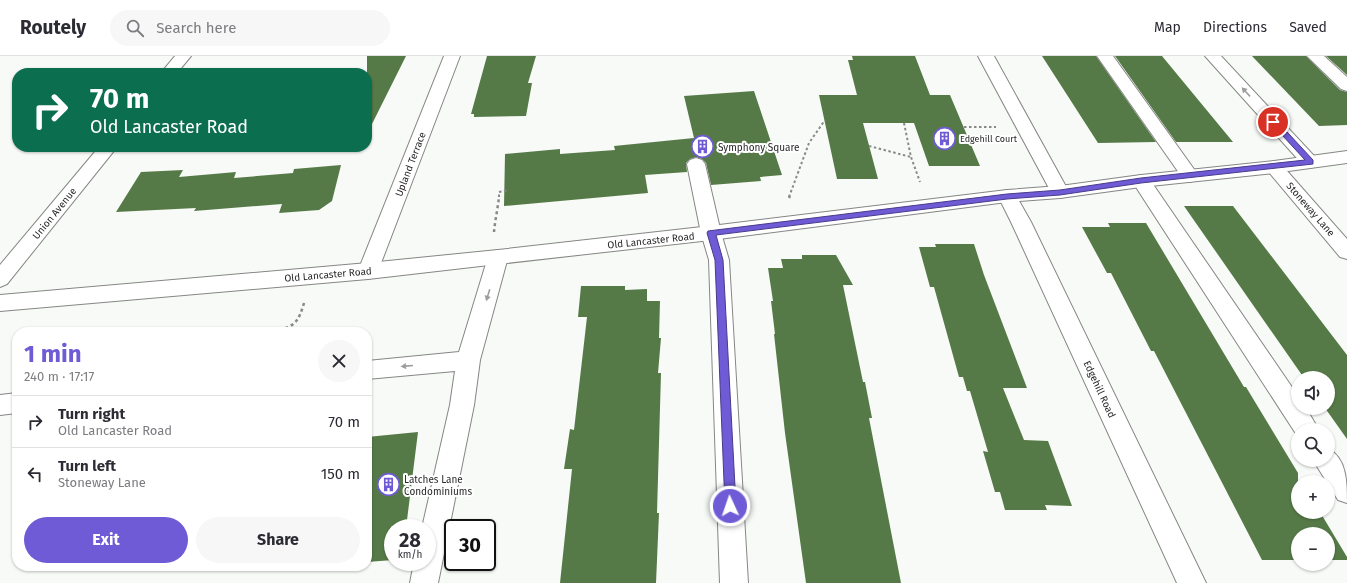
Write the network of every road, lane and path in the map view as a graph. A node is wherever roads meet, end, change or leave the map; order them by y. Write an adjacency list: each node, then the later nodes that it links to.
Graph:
1 (183, 56): 7 (street)
2 (452, 56): 30 (street, Upland Terrace)
3 (986, 56): 24 (street)
4 (1105, 56): 20 (street)
5 (1213, 56): 17 (street, one-way to 5)
6 (1315, 56): 8 (street)
7 (173, 68)
8 (1347, 86)
9 (825, 120): 26 (path)
10 (904, 123): 16 (path)
11 (964, 127): 12 (path)
12 (1003, 127)
13 (869, 146): 16 (path)
14 (104, 152): 31 (street, Union Avenue)
15 (1347, 156): 17 (street, Old Lancaster Road)
16 (911, 157): 22 (path)
17 (1310, 162): 19 (street, Old Lancaster Road)
18 (696, 164): 27 (street)
19 (1274, 167): 20 (street, Old Lancaster Road); 29 (street, Stoneway Lane)
20 (1190, 176): 21 (street, Old Lancaster Road)
21 (1141, 181): 24 (street, Old Lancaster Road); 39 (street)
22 (922, 189)
23 (510, 190): 28 (path)
24 (1060, 192): 25 (street, Old Lancaster Road)
25 (1007, 196): 27 (street, Old Lancaster Road); 44 (street, Edgehill Road)
26 (787, 205)
27 (711, 233): 28 (street, Old Lancaster Road); 43 (street)
28 (496, 247): 30 (street, Old Lancaster Road); 35 (street, one-way to 35)
29 (1347, 252)
30 (368, 271): 33 (street, Old Lancaster Road)
31 (0, 279)
32 (306, 297): 34 (path)
33 (0, 302)
34 (289, 327)
35 (468, 360): 36 (street, one-way to 36); 42 (street)
36 (372, 370)
37 (12, 404): 38 (street)
38 (0, 405)
39 (1302, 423)
40 (1331, 467): 41 (street)
41 (1347, 491)
42 (424, 583)
43 (734, 583)
44 (1192, 583)

